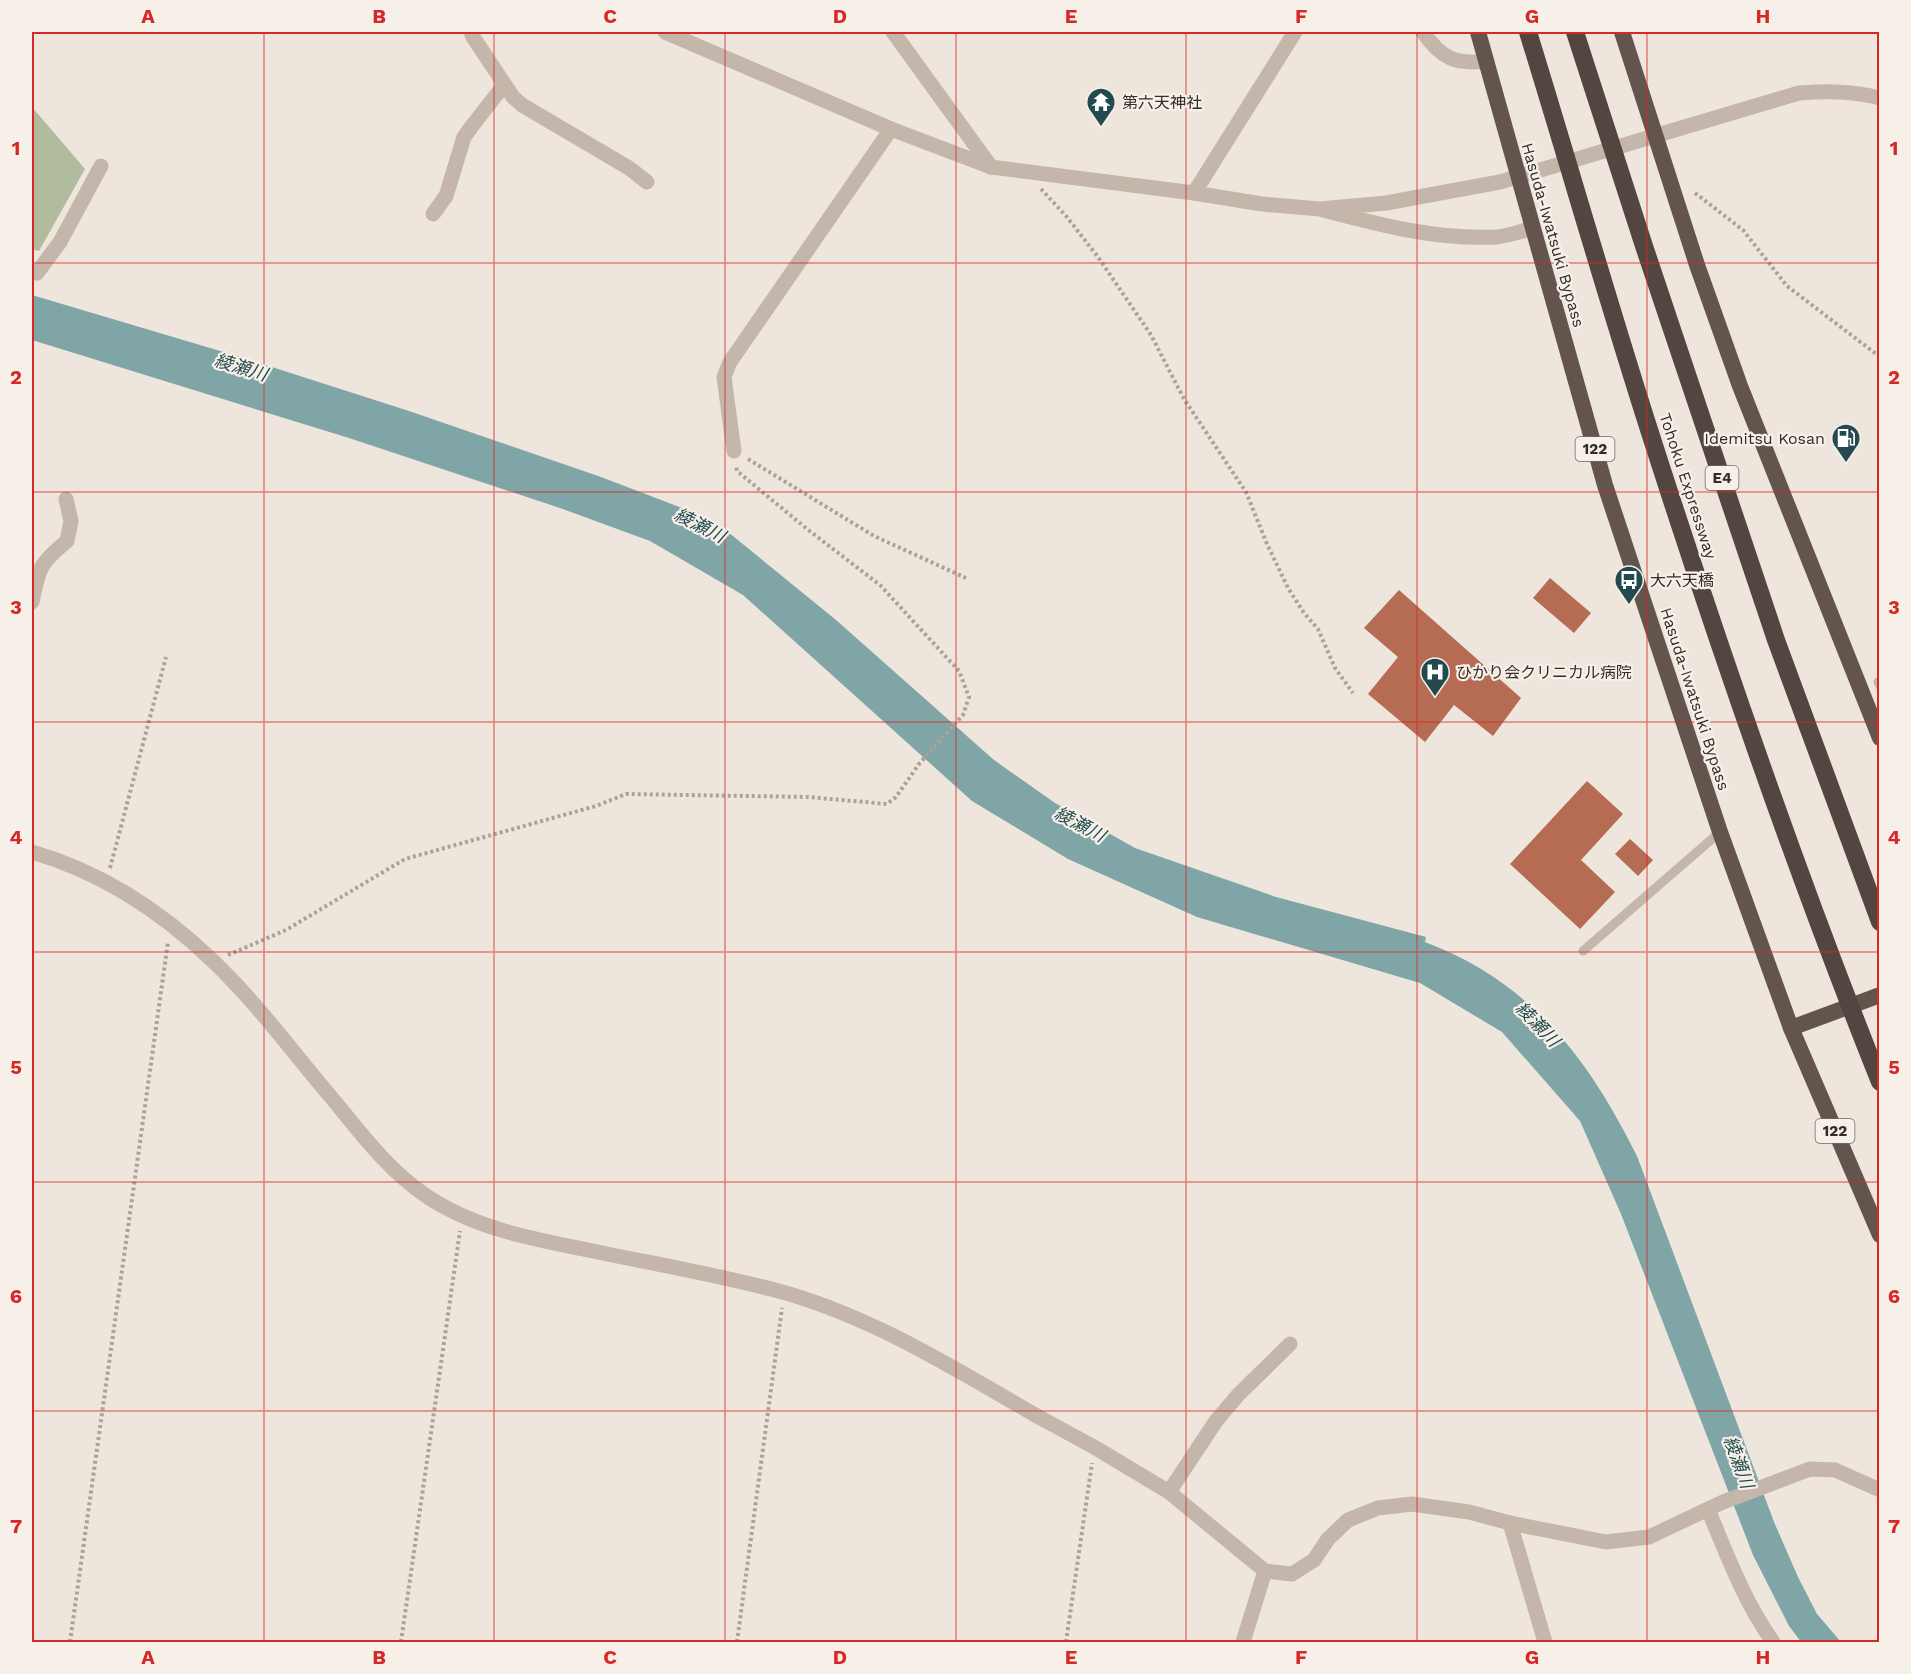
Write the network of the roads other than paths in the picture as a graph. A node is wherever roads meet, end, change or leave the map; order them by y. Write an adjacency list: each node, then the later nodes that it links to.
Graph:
1 (471, 32): 11 (street)
2 (665, 32): 13 (street)
3 (893, 32): 15 (street)
4 (1295, 32): 17 (street)
5 (1423, 32): 10 (street)
6 (1478, 32): 10 (highway, Hasuda-Iwatsuki Bypass / 122)
7 (1528, 32): 34 (highway, Tohoku Expressway)
8 (1575, 32): 30 (highway, Tohoku Expressway / E4)
9 (1622, 32): 27 (highway)
10 (1487, 61): 20 (highway, Hasuda-Iwatsuki Bypass / 122)
11 (504, 84): 16 (street); 19 (street)
12 (1880, 98): 18 (street)
13 (891, 129): 15 (street); 22 (street)
14 (101, 166): 21 (street)
15 (991, 167): 17 (street)
16 (647, 182)
17 (1194, 193): 18 (street)
18 (1320, 209): 20 (street)
19 (433, 214)
20 (1532, 229): 28 (highway, Hasuda-Iwatsuki Bypass / 122)
21 (32, 271)
22 (734, 451)
23 (66, 499): 24 (street)
24 (32, 602)
25 (1880, 681): 26 (lane)
26 (1880, 686)
27 (1880, 738)
28 (1720, 832): 31 (lane); 33 (highway, Hasuda-Iwatsuki Bypass / 122)
29 (32, 852): 38 (street)
30 (1880, 922)
31 (1583, 951)
32 (1880, 995): 33 (highway)
33 (1791, 1028): 35 (highway, Hasuda-Iwatsuki Bypass / 122)
34 (1880, 1082)
35 (1880, 1234)
36 (1290, 1344): 38 (street)
37 (1880, 1490): 39 (street)
38 (1168, 1492): 41 (street)
39 (1715, 1506): 40 (street); 44 (street)
40 (1510, 1523): 41 (street); 43 (street)
41 (1265, 1571): 42 (street)
42 (1243, 1642)
43 (1545, 1642)
44 (1773, 1642)

